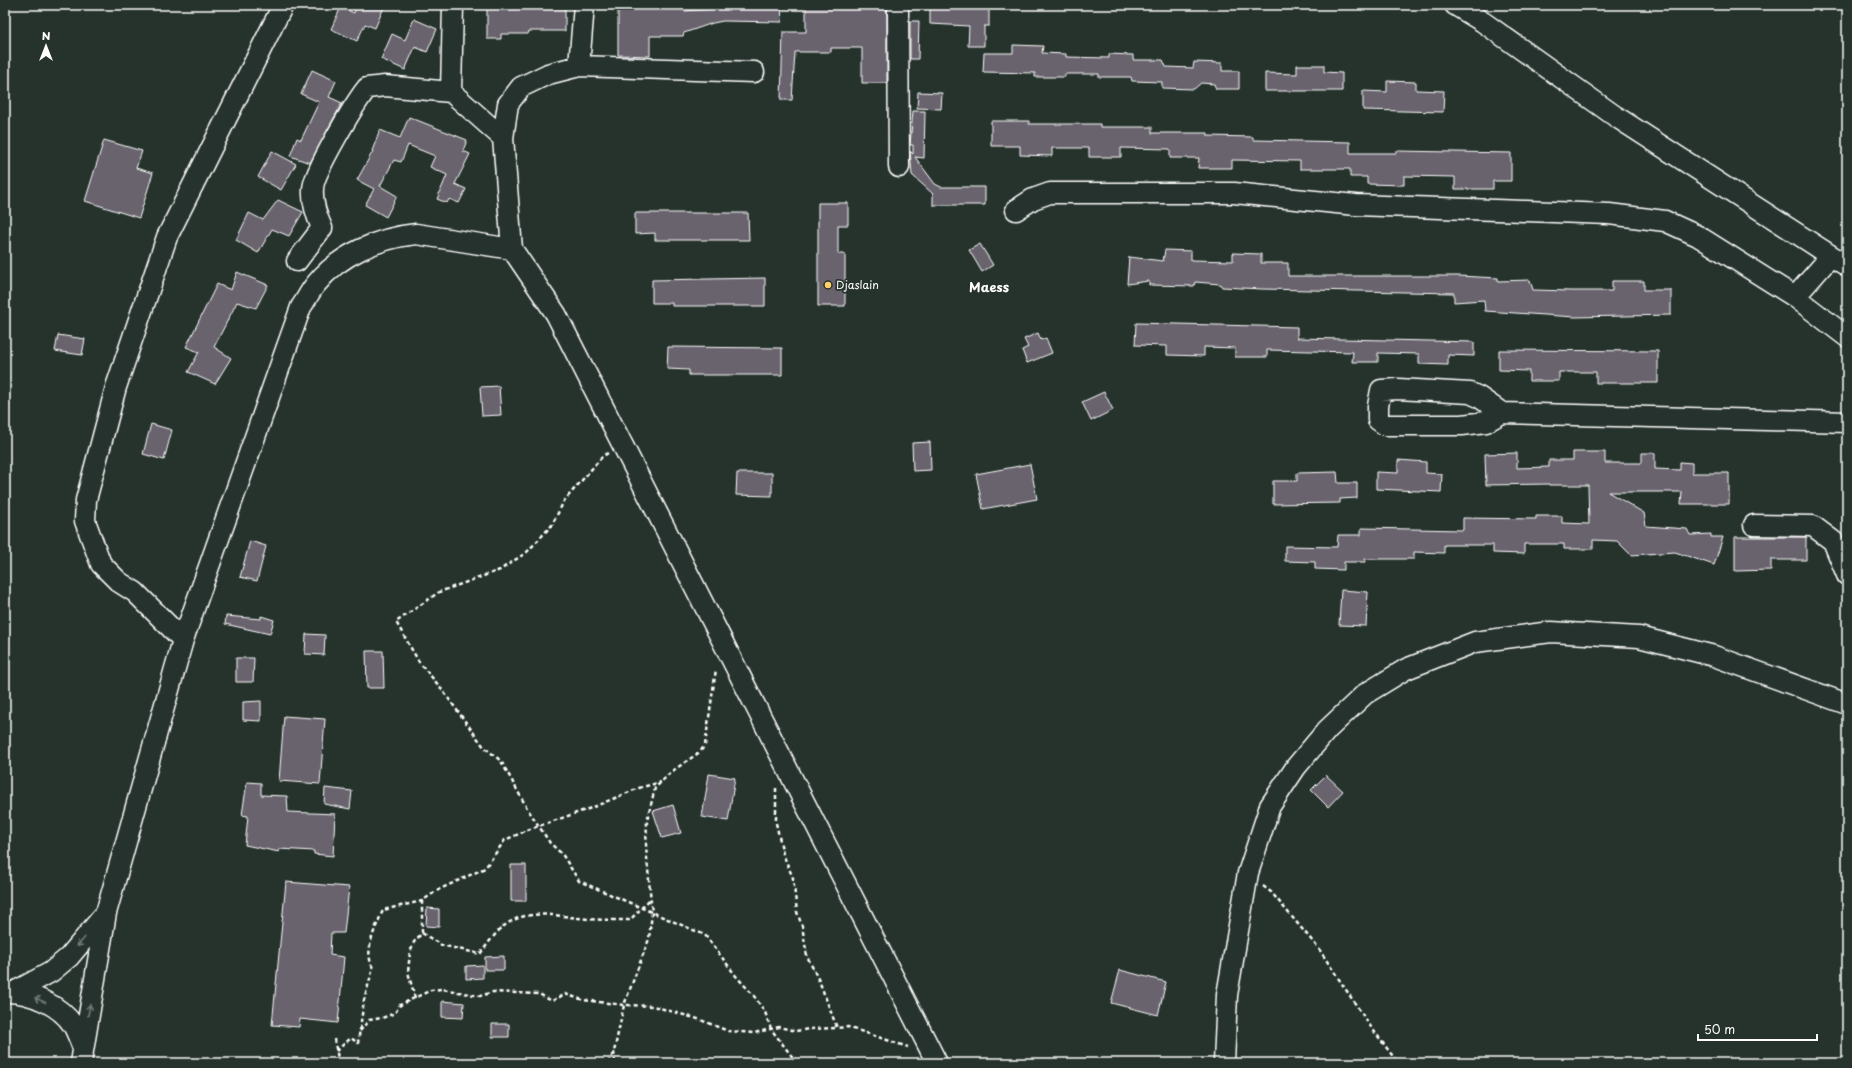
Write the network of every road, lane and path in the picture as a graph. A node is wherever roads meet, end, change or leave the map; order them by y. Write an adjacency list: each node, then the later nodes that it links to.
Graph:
1 (283, 5): 22 (street)
2 (453, 5): 8 (street)
3 (584, 5): 6 (street)
4 (898, 5): 10 (street)
5 (1455, 5): 14 (street)
6 (579, 66): 7 (street); 9 (street)
7 (754, 72)
8 (451, 92): 9 (street); 13 (street)
9 (503, 138): 12 (street)
10 (899, 167)
11 (1016, 210): 15 (street)
12 (512, 249): 19 (street); 22 (street)
13 (297, 260)
14 (1839, 261): 15 (street)
15 (1795, 297): 16 (street)
16 (1847, 337)
17 (1502, 413): 17 (street); 18 (street)
18 (1847, 422)
19 (622, 443): 25 (street); 27 (path)
20 (1754, 525): 21 (street)
21 (1847, 575)
22 (183, 640): 32 (street)
23 (716, 668): 26 (path)
24 (1847, 704): 53 (street)
25 (782, 757): 38 (path); 52 (street)
26 (661, 782): 27 (path); 29 (path)
27 (539, 826): 30 (path); 31 (path)
28 (1271, 892): 54 (path)
29 (651, 898): 31 (path); 33 (path)
30 (422, 901): 34 (path); 40 (path)
31 (641, 908): 33 (path); 34 (path)
32 (106, 913): 35 (street, one-way to 35); 45 (street, one-way to 32)
33 (652, 913): 37 (path); 39 (path)
34 (422, 933): 36 (path)
35 (9, 992): 45 (street, one-way to 35)
36 (415, 998): 37 (path); 40 (path)
37 (624, 1005): 39 (path); 44 (path)
38 (837, 1028): 39 (path); 42 (path)
39 (771, 1029): 51 (path)
40 (360, 1031): 43 (path)
41 (334, 1039): 43 (path)
42 (909, 1047)
43 (336, 1051): 46 (path)
44 (614, 1052): 49 (path); 50 (path)
45 (82, 1056)
46 (338, 1059): 47 (path); 48 (path)
47 (334, 1063)
48 (339, 1063)
49 (608, 1063)
50 (614, 1063)
51 (797, 1063)
52 (938, 1063)
53 (1224, 1063)
54 (1398, 1063)

